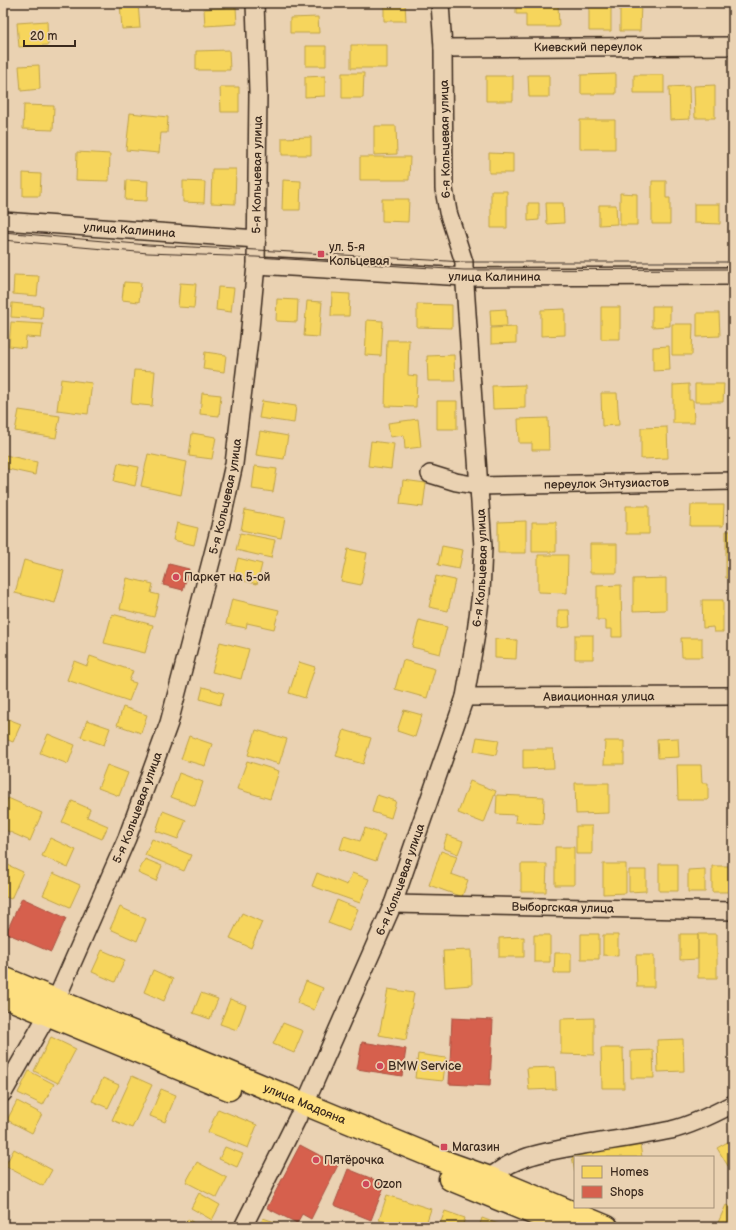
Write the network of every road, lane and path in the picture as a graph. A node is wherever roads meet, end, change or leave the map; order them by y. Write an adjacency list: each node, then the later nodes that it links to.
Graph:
1 (255, 3): 6 (street, 5-я Кольцевая улица)
2 (440, 3): 4 (street, 6-я Кольцевая улица)
3 (733, 46): 4 (street, Киевский переулок)
4 (443, 48): 9 (street, 6-я Кольцевая улица)
5 (3, 221): 6 (street, улица Калинина)
6 (257, 239): 7 (street, 5-я Кольцевая улица)
7 (256, 265): 9 (street, улица Калинина); 19 (street, 5-я Кольцевая улица)
8 (733, 276): 9 (street, улица Калинина)
9 (465, 277): 12 (street, 6-я Кольцевая улица)
10 (430, 474): 12 (street, переулок Энтузиастов)
11 (733, 481): 12 (street, переулок Энтузиастов)
12 (479, 486): 14 (street, 6-я Кольцевая улица)
13 (733, 696): 14 (street, Авиационная улица)
14 (465, 697): 15 (street, 6-я Кольцевая улица)
15 (393, 904): 16 (street, Выборгская улица); 22 (street, 6-я Кольцевая улица)
16 (733, 911)
17 (3, 978): 19 (main road, улица Мадояна)
18 (3, 996): 19 (main road, улица Мадояна)
19 (52, 1008): 20 (street, 5-я Кольцевая улица); 22 (main road, улица Мадояна)
20 (3, 1093)
21 (733, 1104): 23 (street)
22 (301, 1111): 23 (main road, улица Мадояна); 24 (street, 6-я Кольцевая улица); 25 (main road, улица Мадояна)
23 (490, 1178): 26 (main road, улица Мадояна)
24 (242, 1227)
25 (567, 1227)
26 (607, 1227)

